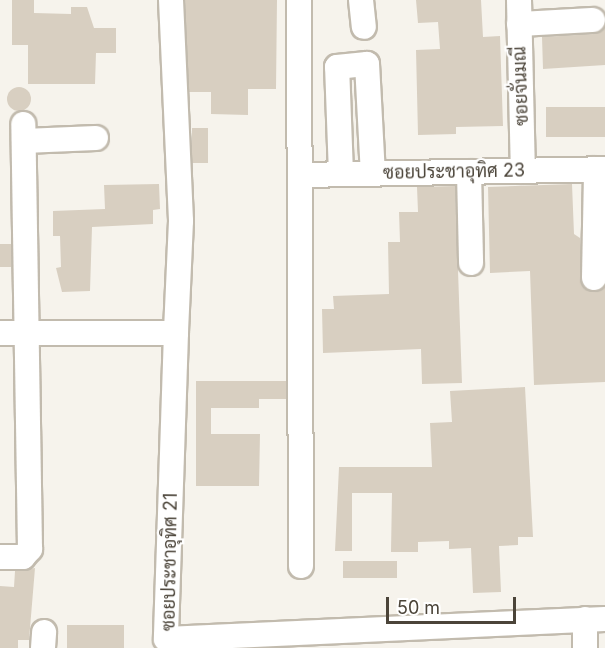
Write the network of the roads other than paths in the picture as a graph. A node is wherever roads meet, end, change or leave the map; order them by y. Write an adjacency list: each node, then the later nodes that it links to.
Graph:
1 (171, 0): 19 (street, ซอยประชาอุทิศ 21)
2 (299, 0): 14 (street)
3 (361, 0): 7 (street)
4 (519, 0): 6 (street, ซอยจั่นมณี)
5 (593, 20): 6 (street)
6 (519, 24): 10 (street, ซอยจั่นมณี)
7 (364, 27)
8 (96, 138): 18 (street)
9 (600, 169): 10 (street, ซอยประชาอุทิศ 23); 16 (street)
10 (523, 171): 11 (street, ซอยประชาอุทิศ 23)
11 (469, 172): 13 (street, ซอยประชาอุทิศ 23); 15 (street)
12 (341, 174): 13 (street, ซอยประชาอุทิศ 23); 13 (street); 14 (street, ซอยประชาอุทิศ 23)
13 (373, 174)
14 (303, 175): 21 (street)
15 (471, 263)
16 (594, 278)
17 (0, 333): 18 (street)
18 (30, 333): 19 (street); 20 (street)
19 (176, 333): 23 (street, ซอยประชาอุทิศ 21)
20 (0, 557)
21 (301, 566)
22 (595, 619): 23 (street, ซอยประชาอุทิศ 21); 24 (street)
23 (166, 644)
24 (585, 648)

